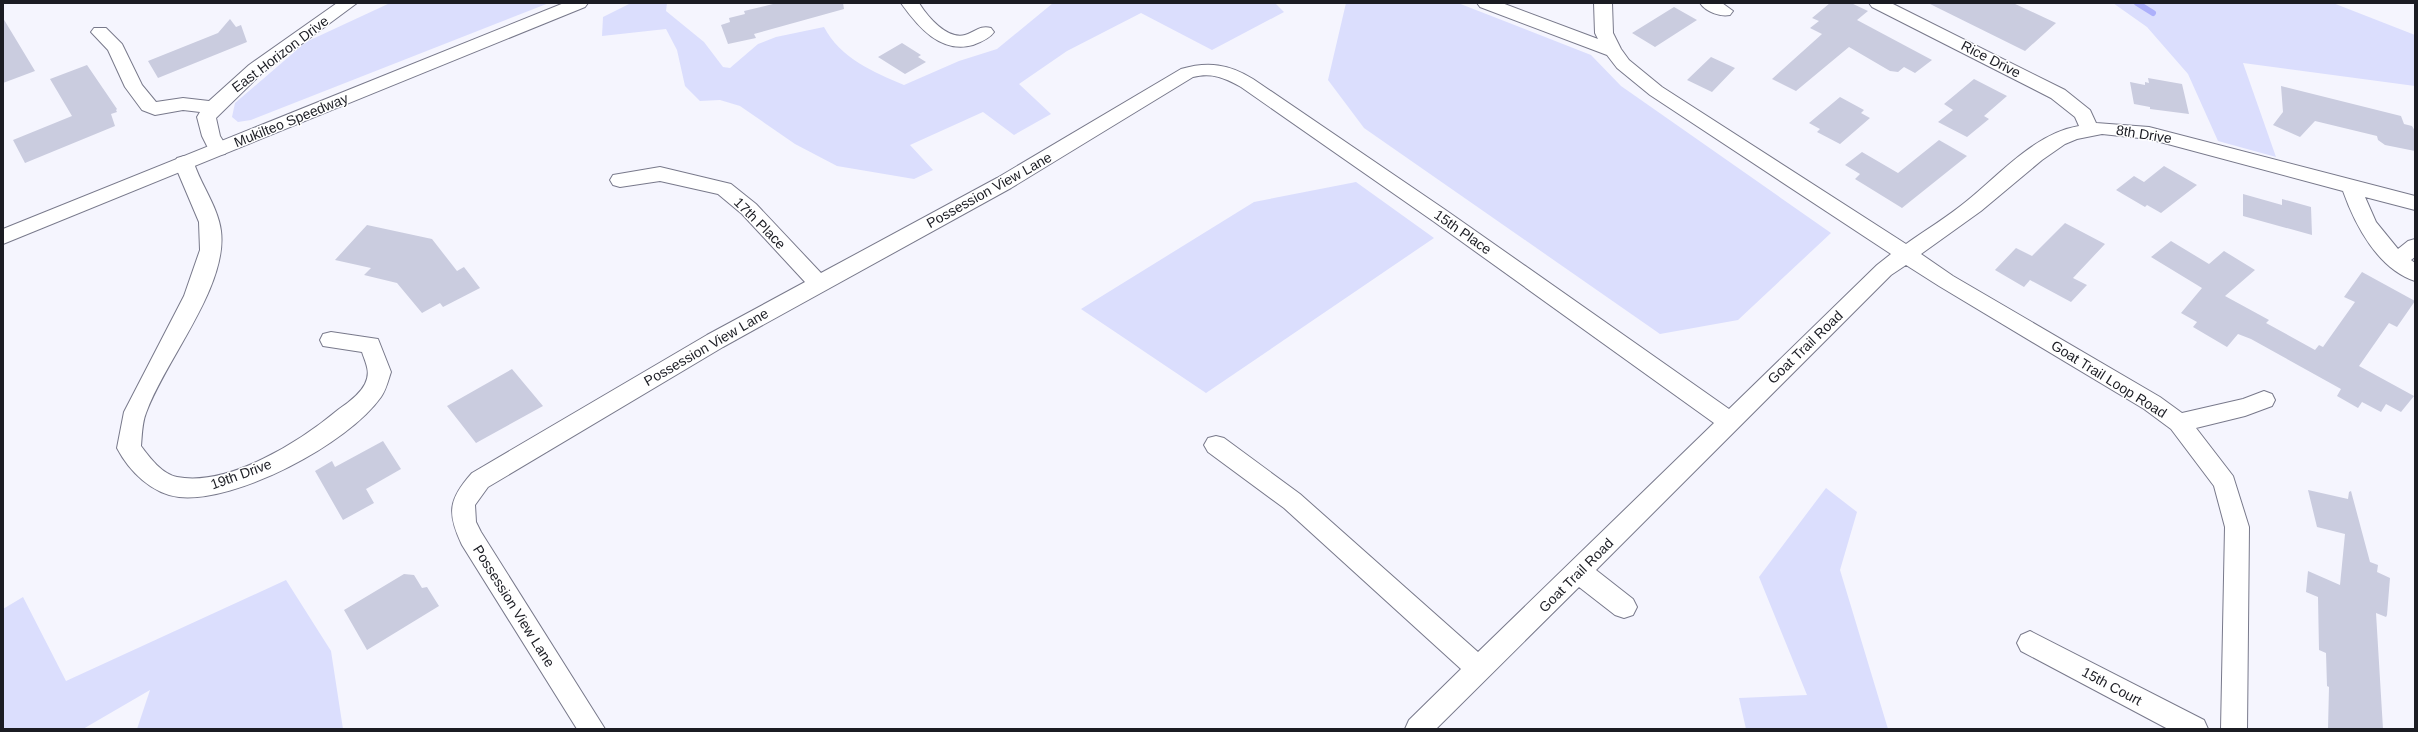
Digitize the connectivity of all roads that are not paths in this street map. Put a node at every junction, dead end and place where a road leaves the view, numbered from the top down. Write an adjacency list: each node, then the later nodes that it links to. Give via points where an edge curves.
1 (348, 3): 11 (street, East Horizon Drive, via 238,84)
2 (579, 3): 13 (street, Mukilteo Speedway)
3 (910, 3): 8 (street, via 924,23 955,41 966,41)
4 (1486, 3): 9 (street)
5 (1603, 3): 9 (street, via 1604,33)
6 (1878, 3): 12 (street, Rice Drive, via 2058,94 2083,114)
7 (100, 32): 11 (street, via 116,48 134,87 149,106 155,109 188,105)
8 (985, 32)
9 (1613, 51): 19 (street, via 1638,78 1661,95)
10 (1187, 73): 22 (street, Possession View Lane, via 1004,183); 25 (street, 15th Place, via 1198,69 1218,68 1247,83)
11 (213, 108): 13 (street, via 206,117)
12 (2090, 129): 16 (street, 8th Drive, via 2124,129 2156,134); 19 (street, 8th Drive, via 2058,138 1974,206)
13 (218, 149): 14 (street, Mukilteo Speedway)
14 (184, 163): 18 (street, Mukilteo Speedway); 23 (street, 19th Drive, via 189,182 203,204 212,231 209,263 135,413 129,448 150,474 178,487 204,487 223,483 288,457 334,427 373,391 380,372 370,345)
15 (620, 180): 22 (street, 17th Place, via 660,174 724,189 749,208)
16 (2351, 186): 17 (street, 8th Drive); 20 (street, via 2359,210 2369,228)
17 (2415, 203)
18 (3, 236)
19 (1906, 254): 25 (street, Goat Trail Road, via 1884,270); 26 (street, Goat Trail Loop Road, via 1946,281 2127,387)
20 (2409, 254): 21 (street)
21 (2415, 273)
22 (818, 283): 32 (street, Possession View Lane, via 535,446 480,480 466,496 462,514 471,538)
23 (331, 340)
24 (2264, 400): 26 (street)
25 (1729, 421): 28 (street, Goat Trail Road)
26 (2178, 423): 35 (street, Goat Trail Loop Road, via 2225,483 2237,526)
27 (1216, 446): 31 (street, via 1292,501)
28 (1579, 572): 29 (street); 31 (street, Goat Trail Road)
29 (1624, 607)
30 (2030, 643): 34 (street, 15th Court)
31 (1480, 670): 33 (street, Goat Trail Road)
32 (592, 729)
33 (1418, 729)
34 (2195, 729)
35 (2234, 729)

